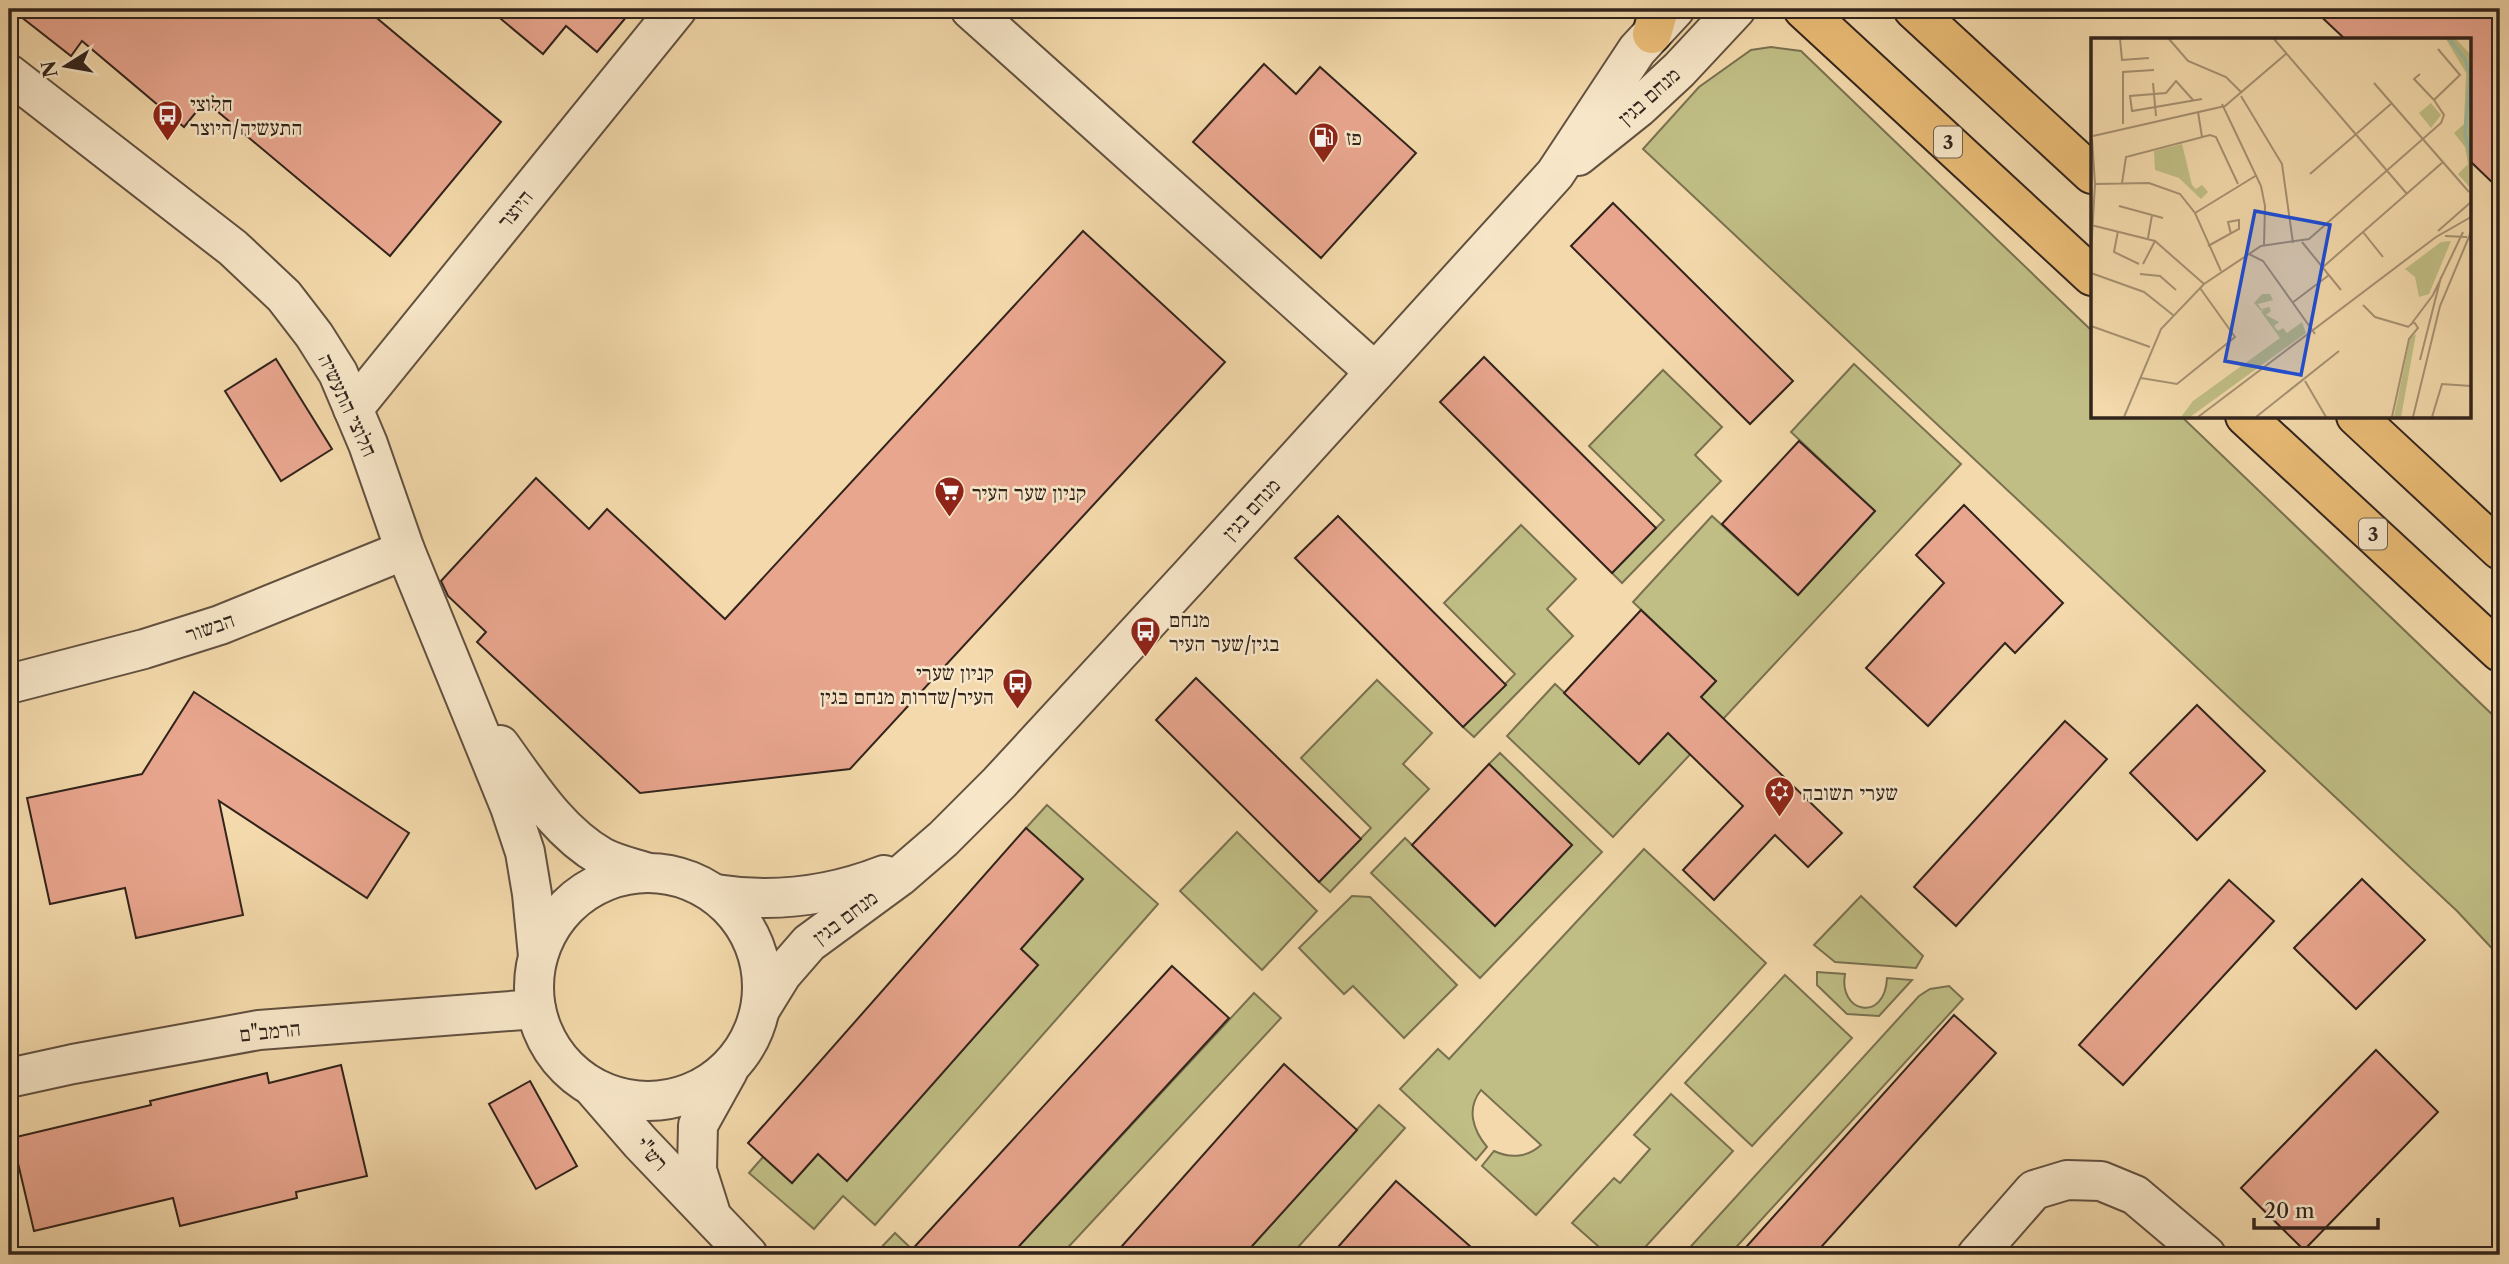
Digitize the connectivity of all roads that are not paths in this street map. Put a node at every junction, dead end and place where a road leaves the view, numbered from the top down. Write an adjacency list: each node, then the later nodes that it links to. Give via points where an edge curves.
1 (677, 9): 12 (street, היוצר)
2 (970, 9): 11 (street)
3 (1735, 9): 9 (street, מנחם בגין, via 1638,108)
4 (1803, 9): 10 (highway, 3)
5 (1913, 9): 8 (highway)
6 (1662, 17): 9 (street, מנחם בגין)
7 (9, 74): 12 (street, חלוצי התעשיה, via 233,248 284,296 338,373)
8 (2091, 173)
9 (1555, 174): 11 (street, מנחם בגין)
10 (2091, 275)
11 (1375, 372): 20 (street, מנחם בגין)
12 (353, 409): 15 (street, חלוצי התעשיה)
13 (2247, 418): 17 (highway, 3)
14 (2358, 418): 16 (highway)
15 (405, 550): 18 (street, הבשור, via 220,625); 19 (street, חלוצי התעשיה)
16 (2500, 550)
17 (2500, 652)
18 (9, 684)
19 (463, 696): 21 (street, חלוצי התעשיה, via 569,831 603,857); 23 (street, חלוצי התעשיה, via 525,852)
20 (943, 839): 22 (street, מנחם בגין, via 912,861 855,886 778,898); 24 (street, מנחם בגין, via 809,943)
21 (648, 873): 22 (street, via 683,878); 23 (street, via 619,876 592,887 568,905)
22 (715, 894): 24 (street, via 749,932 759,957)
23 (538, 956): 25 (street, via 533,983)
24 (761, 1008): 26 (street, via 750,1041)
25 (536, 1009): 27 (street, הרמב"ם, via 259,1030); 28 (street, via 547,1042 567,1068)
26 (730, 1069): 28 (street, via 700,1090 666,1102 629,1101); 29 (street, רש"י, via 698,1125 697,1170)
27 (9, 1078)
28 (594, 1089): 29 (street, רש"י)
29 (712, 1217): 30 (street, רש"י)
30 (748, 1255)
31 (1977, 1255): 32 (street, via 2034,1190 2067,1180 2101,1181 2135,1195)
32 (2206, 1255)

